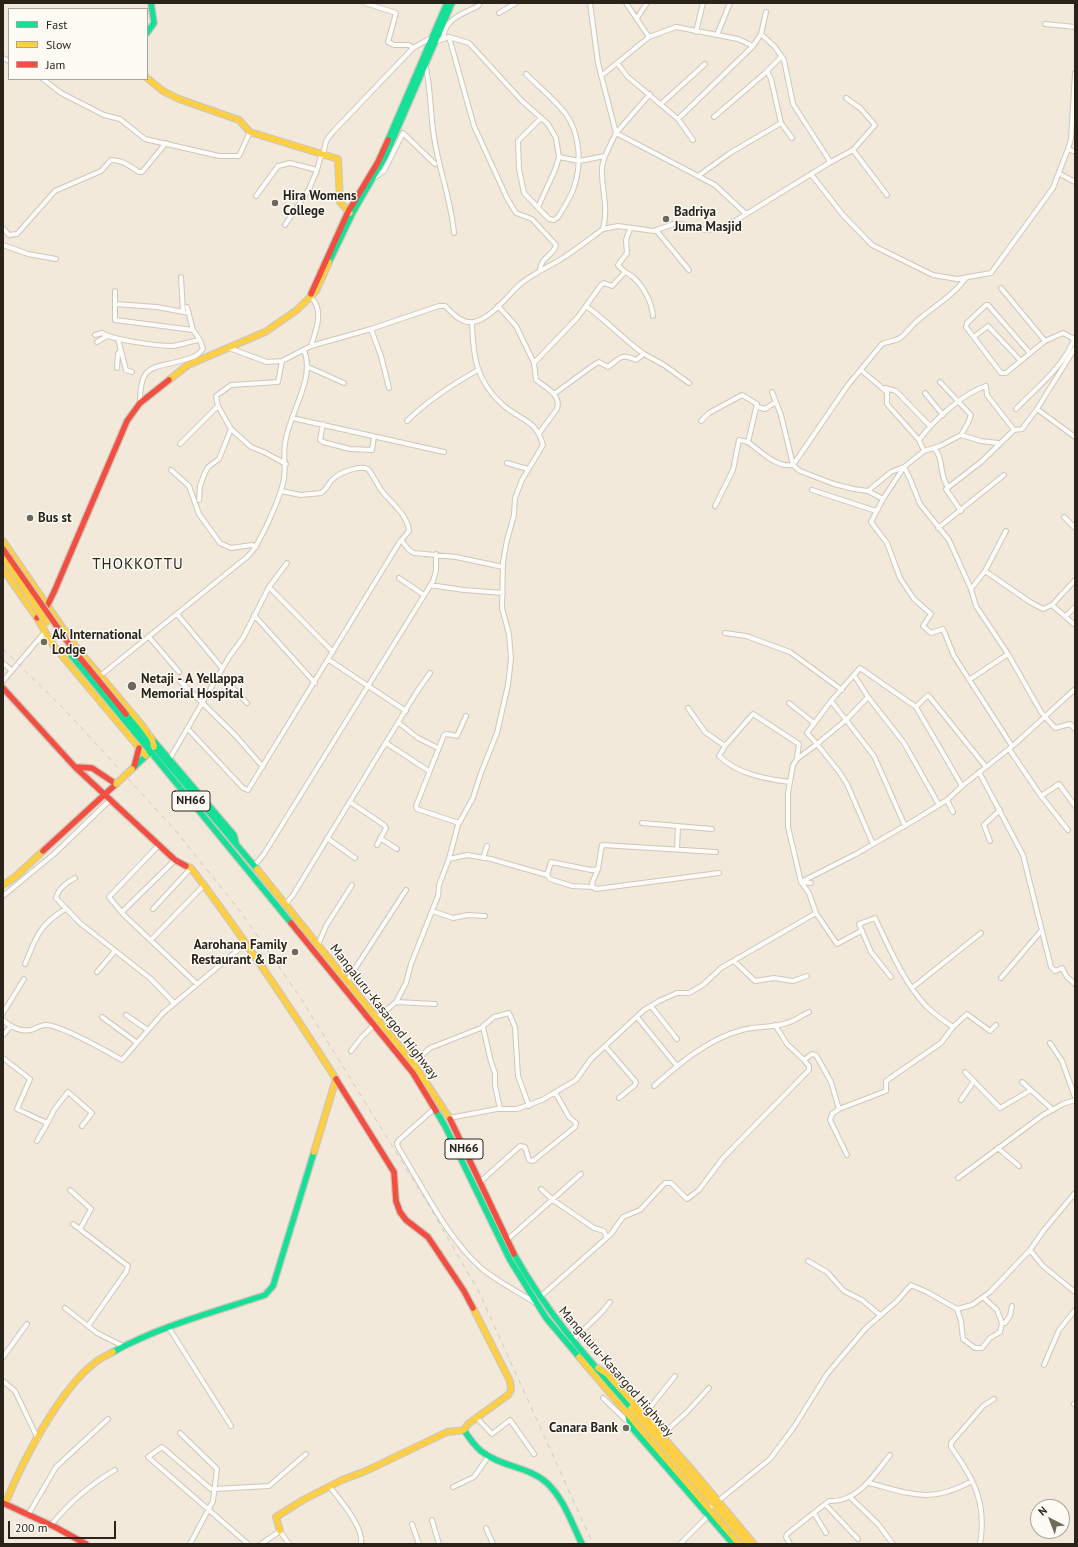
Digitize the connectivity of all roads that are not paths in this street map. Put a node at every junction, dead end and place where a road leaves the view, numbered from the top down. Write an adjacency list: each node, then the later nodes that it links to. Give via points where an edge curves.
1 (151, 3): 17 (main road, via 154,23)
2 (365, 3): 26 (street, via 396,13 388,42)
3 (447, 3): 24 (main road)
4 (452, 3): 24 (main road)
5 (480, 3): 23 (street, via 449,22 445,26)
6 (516, 3): 13 (street)
7 (590, 3): 35 (street)
8 (626, 3): 14 (street)
9 (647, 3): 14 (street)
10 (703, 3): 18 (street)
11 (730, 3): 20 (street)
12 (766, 12): 19 (street)
13 (499, 13)
14 (637, 18): 22 (street)
15 (1045, 24): 16 (street)
16 (1075, 27)
17 (148, 32)
18 (696, 32): 20 (street); 22 (street, via 676,27)
19 (761, 34): 25 (street); 28 (street, via 775,46)
20 (717, 35): 25 (street, via 738,39)
21 (449, 37): 23 (street); 43 (street, via 468,43); 80 (street, via 474,126 507,198 516,213 532,219 556,245 542,262)
22 (649, 37): 30 (street, via 634,47)
23 (443, 39): 24 (street)
24 (432, 40): 26 (street); 27 (main road)
25 (753, 46): 44 (street)
26 (413, 48): 55 (street, via 331,134)
27 (427, 52): 29 (main road); 70 (main road, via 378,162)
28 (781, 57): 32 (street); 59 (street, via 784,60 793,104 830,160)
29 (425, 62): 65 (main road, via 391,145); 77 (street, via 431,91 434,136 443,185 451,208)
30 (617, 64): 35 (street); 38 (street, via 628,77)
31 (705, 64): 41 (street)
32 (767, 71): 42 (street); 45 (street)
33 (1075, 73): 39 (street)
34 (526, 74): 58 (street, via 572,123)
35 (601, 76): 47 (street)
36 (148, 79): 46 (main road, via 174,97 239,120)
37 (44, 80): 51 (street, via 61,93 120,119 145,139)
38 (650, 94): 41 (street); 47 (street)
39 (1074, 97): 50 (street)
40 (846, 98): 53 (street, via 875,124)
41 (661, 104): 44 (street)
42 (714, 117)
43 (540, 118): 57 (street, via 548,124 556,138); 69 (street, via 518,142 521,184 524,193)
44 (678, 118): 49 (street)
45 (781, 123): 48 (street); 64 (street)
46 (250, 132): 51 (street, via 239,156 219,156); 55 (main road)
47 (616, 133): 56 (street); 64 (street)
48 (792, 138)
49 (693, 140)
50 (1073, 140): 52 (street)
51 (166, 143): 73 (street, via 142,172 130,165 111,160 101,170 55,191 17,234 9,235)
52 (1068, 149): 54 (street); 63 (street)
53 (853, 150): 59 (street); 67 (street)
54 (1075, 152)
55 (322, 155): 61 (street); 70 (main road, via 338,159 340,202)
56 (605, 156): 58 (street); 74 (street, via 602,167 606,215)
57 (559, 157): 58 (street); 69 (street, via 556,170)
58 (579, 161): 69 (street, via 573,190 558,217 554,220 549,219)
59 (829, 163): 62 (street)
60 (435, 164): 65 (street, via 403,133 384,171)
61 (317, 170): 68 (street, via 284,163 278,166); 72 (street, via 309,189)
62 (811, 174): 71 (street); 84 (street, via 843,215 872,245 933,275)
63 (1060, 174): 66 (street); 84 (street, via 1053,188 991,273)
64 (698, 176): 71 (street, via 715,185)
65 (374, 178): 70 (main road)
66 (1075, 182)
67 (887, 195)
68 (256, 196)
69 (538, 207)
70 (350, 213): 87 (main road, via 323,277)
71 (746, 214): 76 (street, via 717,229 705,230 676,223)
72 (285, 225)
73 (3, 228)
74 (603, 229): 75 (street, via 618,226); 80 (street, via 557,262)
75 (630, 229): 76 (street); 82 (street, via 626,240 627,253 618,265)
76 (656, 230): 81 (street)
77 (454, 233)
78 (3, 245): 79 (street, via 28,254)
79 (56, 259)
80 (540, 270): 89 (street, via 520,284)
81 (689, 270)
82 (625, 272): 90 (street, via 612,286 604,283 601,285); 94 (street, via 642,288)
83 (181, 277): 92 (street)
84 (966, 278): 120 (street, via 956,291 917,321 901,338 882,344)
85 (1001, 288): 104 (street)
86 (115, 291): 88 (street)
87 (311, 295): 106 (street, via 319,313); 107 (main road, via 296,310 265,332)
88 (115, 304): 92 (street); 97 (street, via 115,320)
89 (498, 306): 95 (street); 116 (street, via 516,326)
90 (586, 306): 112 (street, via 608,321 625,341); 116 (street)
91 (187, 307): 93 (street)
92 (183, 312): 93 (street)
93 (189, 313): 97 (street)
94 (653, 316)
95 (472, 322): 96 (street, via 465,322 453,315 445,306 438,306); 119 (street, via 474,358)
96 (371, 329): 106 (street); 125 (street)
97 (193, 330): 102 (street)
98 (94, 335): 99 (street, via 102,333)
99 (107, 336): 101 (street); 105 (street)
100 (974, 337): 111 (street, via 966,327 967,324 988,305); 114 (street, via 988,326); 114 (street, via 1001,373 1006,373)
101 (118, 338): 102 (street, via 172,346); 110 (street)
102 (200, 340): 113 (street, via 203,349)
103 (1074, 340): 104 (street, via 1063,333); 135 (street, via 1055,372)
104 (1045, 341): 111 (street, via 1033,352)
105 (97, 342)
106 (311, 346): 109 (street)
107 (229, 348): 113 (main road); 115 (street, via 267,362)
108 (1075, 348): 136 (street)
109 (304, 350): 115 (street); 117 (street)
110 (120, 351): 118 (street); 121 (street, via 126,370)
111 (1029, 352): 114 (street)
112 (644, 354): 124 (street); 129 (street, via 636,360 622,356 608,367 599,362)
113 (198, 358): 132 (main road); 132 (street, via 152,367 143,376)
114 (1020, 360)
115 (282, 361): 133 (street, via 278,382 228,386 216,396)
116 (534, 363): 129 (street, via 536,380)
117 (308, 367): 123 (street); 138 (street)
118 (117, 368)
119 (478, 370): 139 (street, via 453,384); 145 (street, via 483,382 504,406)
120 (861, 370): 126 (street); 158 (street)
121 (132, 372)
122 (940, 382): 131 (street)
123 (344, 383)
124 (689, 383)
125 (389, 388)
126 (884, 388): 142 (street, via 896,391); 149 (street, via 887,392 887,404)
127 (772, 392): 130 (street)
128 (925, 393): 137 (street)
129 (554, 394): 145 (street, via 557,409)
130 (776, 402): 134 (street, via 765,409); 158 (street)
131 (959, 402): 137 (street); 144 (street, via 986,386 987,395); 146 (street, via 971,415)
132 (140, 404): 193 (main road, via 127,421)
133 (218, 406): 143 (street); 152 (street)
134 (758, 407): 140 (street, via 753,401 742,396 709,413); 150 (street)
135 (1016, 409)
136 (1037, 409): 144 (street, via 1022,428); 148 (street)
137 (943, 415): 142 (street)
138 (292, 418): 141 (street); 157 (street, via 285,444)
139 (407, 421)
140 (701, 421)
141 (323, 424): 147 (street); 147 (street, via 320,440 322,442 372,450)
142 (930, 426): 149 (street)
143 (231, 429): 157 (street, via 251,447); 168 (street, via 219,459 208,467 204,475)
144 (1014, 430): 151 (street)
145 (540, 432): 160 (street, via 543,445)
146 (960, 435): 151 (street); 153 (street)
147 (374, 436): 155 (street)
148 (1075, 437)
149 (919, 440): 154 (street)
150 (748, 442): 158 (street, via 770,458 789,466); 169 (street, via 739,440 733,470)
151 (998, 443): 163 (street, via 981,462)
152 (180, 444)
153 (934, 448): 154 (street); 163 (street, via 940,455 943,480)
154 (924, 451): 159 (street)
155 (444, 452)
156 (507, 463): 160 (street)
157 (286, 464): 165 (street)
158 (794, 465): 166 (street, via 834,484)
159 (904, 467): 166 (street, via 891,472); 167 (street); 173 (street, via 920,504)
160 (528, 469): 183 (street, via 515,498)
161 (171, 470): 178 (street, via 188,486 199,514 220,543 231,548 250,545)
162 (1004, 475): 171 (street)
163 (948, 487): 171 (street, via 946,489)
164 (812, 490): 170 (street)
165 (281, 491): 176 (street, via 301,495 321,492 336,477 357,468 366,468 408,525 409,531); 178 (street)
166 (868, 491): 167 (street)
167 (883, 499): 170 (street)
168 (199, 500)
169 (715, 506)
170 (876, 511): 215 (street, via 871,522 887,542 900,578 914,599 931,614 923,626 931,633 943,629 954,656)
171 (961, 511): 173 (street)
172 (1064, 517): 174 (street)
173 (938, 528): 190 (street, via 949,540)
174 (1075, 528)
175 (1006, 531): 185 (street)
176 (401, 540): 180 (street, via 414,553); 204 (street)
177 (3, 541): 193 (main road)
178 (256, 547): 196 (street, via 251,554)
179 (3, 549): 231 (main road, Mangaluru-Kasargod Highway / NH66, bridge, via 72,648)
180 (436, 554): 183 (street); 188 (street, via 436,573)
181 (3, 557): 231 (main road, Mangaluru-Kasargod Highway / NH66, bridge, via 68,651)
182 (286, 563): 189 (street)
183 (503, 567): 191 (street)
184 (3, 569): 199 (main road)
185 (985, 571): 190 (street); 194 (street, via 1043,609)
186 (399, 578): 192 (street)
187 (1075, 580): 194 (street)
188 (430, 585): 191 (street); 192 (street)
189 (269, 588): 197 (street); 204 (street)
190 (971, 589): 205 (street, via 976,606)
191 (503, 593): 267 (street, via 502,608 511,653 508,685 498,733 480,773 473,798)
192 (424, 595): 219 (street)
193 (46, 606): 199 (main road); 214 (main road)
194 (1052, 606): 198 (street)
195 (1075, 607): 198 (street)
196 (177, 614): 203 (street); 208 (street)
197 (254, 615): 208 (street, via 243,638); 218 (street)
198 (1065, 617): 200 (street)
199 (37, 618): 201 (main road)
200 (1075, 625)
201 (45, 632): 209 (street); 244 (main road, via 65,660)
202 (725, 633): 222 (street, via 746,636 790,652)
203 (149, 637): 210 (street); 214 (street)
204 (334, 652): 206 (street)
205 (1008, 654): 215 (street); 233 (street)
206 (329, 660): 218 (street); 219 (street)
207 (3, 663): 209 (street)
208 (222, 668): 212 (street)
209 (12, 671): 216 (street)
210 (179, 672)
211 (430, 673): 230 (street)
212 (218, 675): 225 (street); 227 (street)
213 (854, 675): 222 (street); 223 (street); 228 (street, via 860,668)
214 (100, 676): 239 (main road)
215 (969, 680): 243 (street)
216 (3, 681)
217 (180, 681): 227 (street)
218 (315, 683): 250 (street)
219 (368, 684): 230 (street); 289 (street)
220 (3, 688): 249 (main road)
221 (1075, 689): 233 (street)
222 (842, 690): 224 (street)
223 (868, 697): 234 (street); 263 (street, via 904,743)
224 (831, 701): 234 (street); 236 (street)
225 (247, 703)
226 (790, 703): 236 (street)
227 (202, 704): 237 (street); 250 (street, via 235,735)
228 (916, 707): 251 (street, via 928,696); 257 (street)
229 (688, 708): 242 (street, via 705,732)
230 (406, 711): 235 (street)
231 (124, 715): 246 (main road, Mangaluru-Kasargod Highway / NH66)
232 (466, 716): 245 (street, via 457,736 445,734)
233 (1044, 716): 238 (street, via 1055,728 1070,724); 243 (street)
234 (846, 720): 241 (street); 270 (street, via 874,756)
235 (399, 723): 240 (street); 245 (street, via 418,738)
236 (814, 723): 241 (street, via 807,733)
237 (188, 729): 248 (street); 250 (street, via 247,791)
238 (1075, 729)
239 (152, 739): 246 (main road); 248 (main road)
240 (386, 743): 253 (street); 262 (street)
241 (817, 744): 247 (street); 276 (street, via 847,784)
242 (725, 746): 247 (street, via 754,714 799,744); 255 (street, via 719,756 735,767 766,779)
243 (1010, 747): 251 (street); 259 (street)
244 (139, 748): 246 (main road); 252 (main road)
245 (438, 748): 253 (street)
246 (150, 752): 248 (main road, Mangaluru-Kasargod Highway / NH66); 252 (main road); 283 (main road, Mangaluru-Kasargod Highway / NH66)
247 (797, 759): 255 (street, via 793,765)
248 (169, 761): 279 (main road, Mangaluru-Kasargod Highway / NH66)
249 (75, 767): 256 (main road, via 83,765 93,768); 258 (main road)
250 (263, 767)
251 (986, 767): 254 (street)
252 (133, 768): 256 (main road, bridge)
253 (429, 771): 267 (street, via 416,808)
254 (979, 772): 257 (street); 265 (street)
255 (790, 782): 295 (street, via 788,827)
256 (116, 784): 258 (main road)
257 (962, 786): 260 (street)
258 (104, 796): 261 (main road); 297 (main road)
259 (1041, 796): 264 (street, via 1059,784); 272 (street)
260 (947, 800): 263 (street); 266 (street)
261 (109, 801): 277 (main road); 302 (street, via 54,854)
262 (350, 802): 273 (street); 274 (street, via 384,825 386,828)
263 (939, 806): 270 (street)
264 (1075, 806)
265 (1000, 810): 275 (street, via 984,825); 311 (street, via 1023,855 1030,875)
266 (953, 812)
267 (459, 822): 287 (street)
268 (642, 823): 269 (street)
269 (678, 826): 271 (street); 282 (street)
270 (905, 826): 276 (street)
271 (712, 829)
272 (1068, 830)
273 (327, 838): 285 (street); 303 (street)
274 (380, 838): 278 (street); 281 (street)
275 (990, 840)
276 (873, 844): 295 (street)
277 (159, 845): 288 (main road); 306 (street, via 109,897)
278 (377, 845)
279 (237, 846): 283 (main road); 289 (main road, Mangaluru-Kasargod Highway / NH66)
280 (487, 846): 286 (street)
281 (397, 849)
282 (676, 850): 284 (street); 291 (street, via 602,845)
283 (232, 851): 339 (main road, Mangaluru-Kasargod Highway / NH66)
284 (716, 852)
285 (355, 858)
286 (483, 858): 287 (street, via 467,855); 293 (street)
287 (449, 859): 307 (street)
288 (175, 860): 290 (main road); 306 (street)
289 (254, 866): 303 (main road, Mangaluru-Kasargod Highway / NH66)
290 (191, 868): 298 (main road); 305 (street)
291 (598, 869): 293 (street, via 591,870 551,862); 300 (street, via 592,883)
292 (719, 873): 300 (street, via 596,889)
293 (547, 875): 300 (street, via 550,879 572,886)
294 (75, 878): 304 (street, via 65,884 56,898)
295 (801, 882): 296 (street); 308 (street, via 809,893)
296 (811, 883)
297 (3, 885)
298 (204, 885): 313 (street); 314 (main road)
299 (352, 885): 315 (street, via 326,926)
300 (593, 887)
301 (406, 890): 324 (street)
302 (3, 896)
303 (285, 905): 315 (main road, Mangaluru-Kasargod Highway / NH66)
304 (65, 909): 316 (street); 318 (street, via 48,921 38,933)
305 (152, 909)
306 (122, 912): 313 (street)
307 (432, 912): 309 (street, via 453,918); 328 (street, via 406,983)
308 (816, 913): 310 (street, via 837,944); 317 (street)
309 (485, 916)
310 (861, 931): 321 (street, via 871,952); 327 (street, via 859,924 875,918)
311 (1041, 931): 322 (street); 326 (street, via 1053,970 1062,968 1066,977)
312 (981, 933): 327 (street)
313 (151, 940): 325 (street)
314 (246, 943): 325 (street); 357 (main road)
315 (318, 945): 324 (main road, Mangaluru-Kasargod Highway / NH66)
316 (115, 951): 319 (street); 329 (street, via 151,979)
317 (734, 961): 320 (street, via 755,981 774,978 793,981); 331 (street, via 689,993 677,993)
318 (25, 964)
319 (97, 972)
320 (807, 976)
321 (891, 977)
322 (1001, 978)
323 (24, 979): 333 (street)
324 (347, 981): 337 (main road, Mangaluru-Kasargod Highway / NH66)
325 (197, 984): 329 (street)
326 (1075, 984)
327 (912, 988): 344 (street, via 927,1007)
328 (396, 1002): 330 (street); 337 (street)
329 (174, 1004): 345 (street, via 162,1013)
330 (435, 1004)
331 (651, 1006): 336 (street); 347 (street)
332 (809, 1012): 340 (street, via 788,1024)
333 (3, 1014)
334 (126, 1015): 345 (street)
335 (102, 1017): 348 (street)
336 (637, 1017): 350 (street); 355 (street)
337 (378, 1018): 354 (main road, Mangaluru-Kasargod Highway / NH66)
338 (3, 1020): 342 (street)
339 (374, 1025): 351 (street); 367 (main road, Mangaluru-Kasargod Highway / NH66, via 413,1073)
340 (775, 1025): 353 (street, via 787,1044); 355 (street, via 740,1030 716,1040)
341 (996, 1025): 344 (street, via 990,1031 967,1014)
342 (11, 1026): 346 (street); 348 (street, via 26,1030 46,1025 54,1027 122,1060)
343 (483, 1027): 354 (street, via 430,1048); 366 (street, via 494,1017 509,1013 516,1027 518,1076); 368 (street, via 496,1073 495,1085)
344 (953, 1027): 369 (street, via 941,1043 886,1081 886,1091)
345 (148, 1030): 348 (street)
346 (3, 1035)
347 (678, 1039)
348 (136, 1042)
349 (1050, 1043): 364 (street, via 1062,1061)
350 (605, 1046): 362 (street, via 591,1059 576,1080); 363 (street, via 636,1082 635,1086)
351 (351, 1051)
352 (3, 1058): 372 (street, via 30,1079 17,1109)
353 (804, 1060): 369 (street, via 812,1054 816,1055 831,1082); 387 (street, via 809,1070 723,1158 699,1190 687,1199 671,1183 666,1183 640,1210 627,1214 614,1231)
354 (413, 1063): 371 (main road, Mangaluru-Kasargod Highway / NH66)
355 (677, 1066): 360 (street)
356 (964, 1072): 358 (street)
357 (336, 1079): 404 (main road, via 274,1286 265,1295 250,1302); 416 (main road, via 394,1172 396,1202 400,1212 428,1237 462,1287 510,1381 511,1390 508,1395)
358 (974, 1081): 361 (street, via 1000,1108); 365 (street)
359 (1022, 1082): 361 (street)
360 (654, 1086)
361 (1031, 1090): 370 (street)
362 (554, 1092): 366 (street); 380 (street, via 576,1124 575,1127 533,1161 529,1160 525,1147 520,1146)
363 (619, 1098)
364 (1075, 1099): 370 (street)
365 (961, 1100)
366 (529, 1106): 368 (street)
367 (435, 1108): 394 (main road, Mangaluru-Kasargod Highway / NH66, via 510,1260); 394 (street, via 399,1140 398,1147 464,1251 482,1269)
368 (500, 1109): 371 (street)
369 (839, 1109): 376 (street, via 830,1118)
370 (1052, 1110): 375 (street)
371 (449, 1118): 380 (main road, Mangaluru-Kasargod Highway / NH66)
372 (48, 1122): 373 (street, via 68,1092 92,1113); 374 (street)
373 (82, 1126)
374 (37, 1141)
375 (998, 1148): 377 (street); 379 (street)
376 (847, 1155)
377 (1019, 1166)
378 (581, 1174): 384 (street)
379 (958, 1178)
380 (480, 1182): 388 (main road, Mangaluru-Kasargod Highway / NH66)
381 (540, 1189): 384 (street)
382 (70, 1190): 386 (street, via 91,1209)
383 (1075, 1193): 389 (street)
384 (553, 1200): 387 (street, via 594,1228 604,1231); 388 (street)
385 (73, 1224): 386 (street)
386 (80, 1229): 403 (street, via 128,1266)
387 (606, 1236): 392 (street)
388 (507, 1240): 392 (main road, Mangaluru-Kasargod Highway / NH66)
389 (1030, 1250): 391 (street, via 1043,1266); 393 (street)
390 (808, 1261): 400 (street, via 827,1272 844,1291 862,1300)
391 (1075, 1292)
392 (540, 1297): 405 (main road, Mangaluru-Kasargod Highway / NH66)
393 (983, 1297): 398 (street, via 972,1305); 401 (street, via 997,1310)
394 (535, 1302): 415 (main road, Mangaluru-Kasargod Highway / NH66, via 564,1341)
395 (610, 1302): 405 (street)
396 (1012, 1306): 401 (street, via 1010,1316)
397 (65, 1308): 403 (street)
398 (957, 1309): 400 (street, via 911,1285 897,1302); 401 (street, via 963,1339 975,1348 985,1346 990,1338 1000,1332)
399 (1075, 1310): 409 (street, via 1059,1330)
400 (880, 1314): 435 (street, via 827,1374 794,1427 770,1459)
401 (1002, 1323)
402 (27, 1324): 407 (street)
403 (88, 1326): 406 (street)
404 (169, 1328): 406 (main road); 419 (street)
405 (572, 1341): 408 (main road, Mangaluru-Kasargod Highway / NH66)
406 (123, 1346): 423 (main road, via 97,1361 78,1380 57,1406)
407 (3, 1356)
408 (590, 1362): 422 (main road, via 607,1374); 435 (main road, Mangaluru-Kasargod Highway / NH66)
409 (1044, 1365)
410 (675, 1376): 422 (street, via 648,1410)
411 (3, 1381): 423 (street, via 16,1391)
412 (709, 1388): 422 (street)
413 (604, 1398): 418 (street)
414 (994, 1399): 429 (street, via 983,1406 951,1443)
415 (628, 1415): 418 (main road); 439 (main road, Mangaluru-Kasargod Highway / NH66)
416 (476, 1417): 420 (main road); 425 (street, via 492,1434 510,1420)
417 (108, 1419): 441 (street, via 56,1467)
418 (630, 1424): 439 (main road)
419 (231, 1426)
420 (464, 1430): 427 (main road, via 470,1442); 431 (main road, via 447,1432)
421 (180, 1433): 433 (street, via 217,1469)
422 (663, 1434): 435 (main road)
423 (38, 1439): 436 (main road, via 18,1472)
424 (306, 1454): 433 (street, via 269,1486)
425 (534, 1454)
426 (890, 1455): 430 (street)
427 (488, 1457): 432 (street, via 474,1477); 458 (main road, via 530,1471 548,1484 564,1508)
428 (116, 1470): 444 (street, via 83,1491)
429 (972, 1480): 430 (street, via 956,1489 934,1495 918,1495); 466 (street, via 980,1498 983,1518)
430 (869, 1483): 434 (street)
431 (330, 1487): 446 (main road, via 276,1517); 454 (street, via 346,1507 361,1536)
432 (454, 1487)
433 (215, 1489): 438 (street, via 213,1501); 438 (street, via 211,1489 162,1447 148,1457)
434 (850, 1497): 437 (street); 465 (street, via 878,1524)
435 (716, 1502): 439 (street); 462 (main road, Mangaluru-Kasargod Highway / NH66); 463 (main road)
436 (4, 1504): 441 (main road)
437 (825, 1504): 440 (street); 448 (street)
438 (208, 1509): 450 (street); 451 (street)
439 (708, 1512): 459 (street); 460 (main road); 461 (main road, Mangaluru-Kasargod Highway / NH66)
440 (814, 1513): 447 (street); 464 (street, via 787,1534)
441 (28, 1515): 444 (main road)
442 (432, 1520): 456 (street)
443 (412, 1524): 455 (street)
444 (51, 1525): 449 (main road)
445 (486, 1528): 457 (street)
446 (280, 1531): 452 (street); 453 (street)
447 (826, 1534)
448 (858, 1539)
449 (86, 1544)
450 (190, 1544)
451 (248, 1544)
452 (261, 1544)
453 (290, 1544)
454 (361, 1544)
455 (419, 1544)
456 (440, 1544)
457 (493, 1544)
458 (582, 1544)
459 (680, 1544)
460 (733, 1544)
461 (740, 1544)
462 (748, 1544)
463 (754, 1544)
464 (790, 1544)
465 (893, 1544)
466 (980, 1544)

